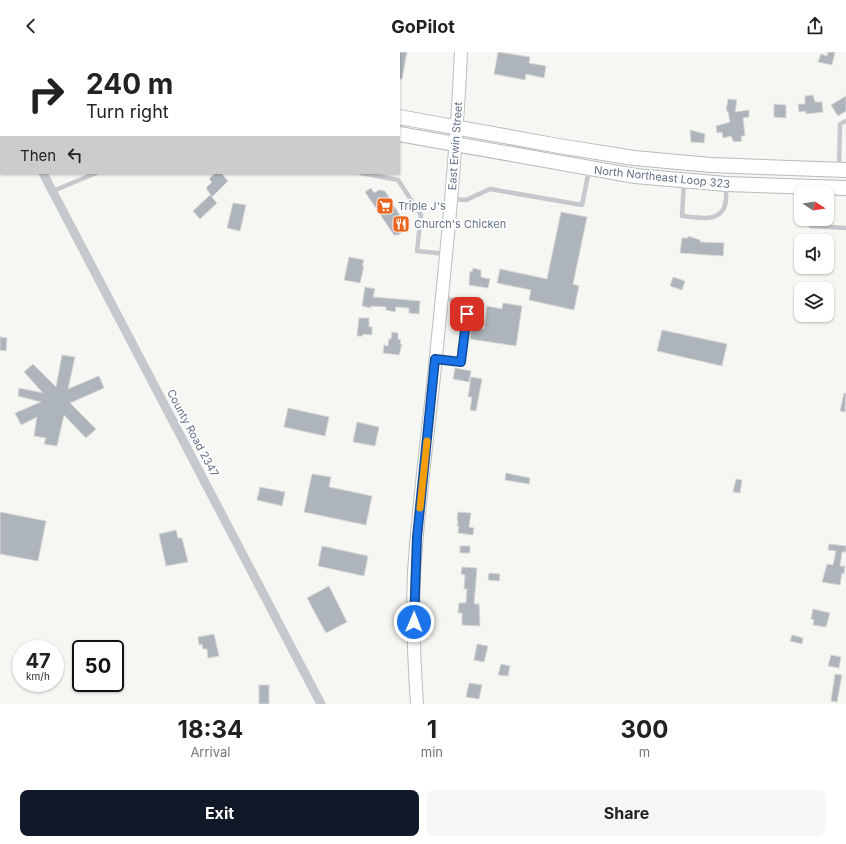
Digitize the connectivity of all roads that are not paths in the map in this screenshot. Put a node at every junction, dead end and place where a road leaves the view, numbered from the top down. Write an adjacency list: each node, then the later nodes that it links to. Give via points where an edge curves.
1 (460, 52): 4 (main road, East Erwin Street)
2 (400, 117): 4 (highway, North Northeast Loop 323)
3 (846, 121): 6 (lane, via 840,124)
4 (457, 128): 8 (main road, East Erwin Street); 10 (highway, North Northeast Loop 323, via 641,159 711,165)
5 (400, 134): 8 (highway, North Northeast Loop 323)
6 (840, 141): 7 (lane); 10 (lane)
7 (846, 141)
8 (456, 145): 9 (highway, North Northeast Loop 323); 20 (main road, East Erwin Street)
9 (589, 169): 14 (highway, North Northeast Loop 323); 20 (lane, via 582,206 490,189 466,200)
10 (842, 170)
11 (44, 174): 19 (street, County Road 2347)
12 (94, 174): 19 (lane)
13 (366, 174): 23 (lane, via 398,180 421,215 417,252)
14 (684, 180): 15 (highway, North Northeast Loop 323); 15 (lane, via 682,216 717,216 725,207)
15 (726, 184): 17 (highway, North Northeast Loop 323)
16 (846, 188): 18 (highway, North Northeast Loop 323)
17 (794, 189)
18 (834, 189)
19 (53, 191): 26 (street, County Road 2347)
20 (452, 200): 23 (main road, East Erwin Street)
21 (811, 226): 22 (lane)
22 (846, 228)
23 (447, 254): 24 (main road, East Erwin Street)
24 (442, 299): 25 (main road, East Erwin Street); 25 (lane, via 468,301 461,362)
25 (435, 359): 27 (main road, East Erwin Street, via 414,574)
26 (321, 704)
27 (417, 704)

